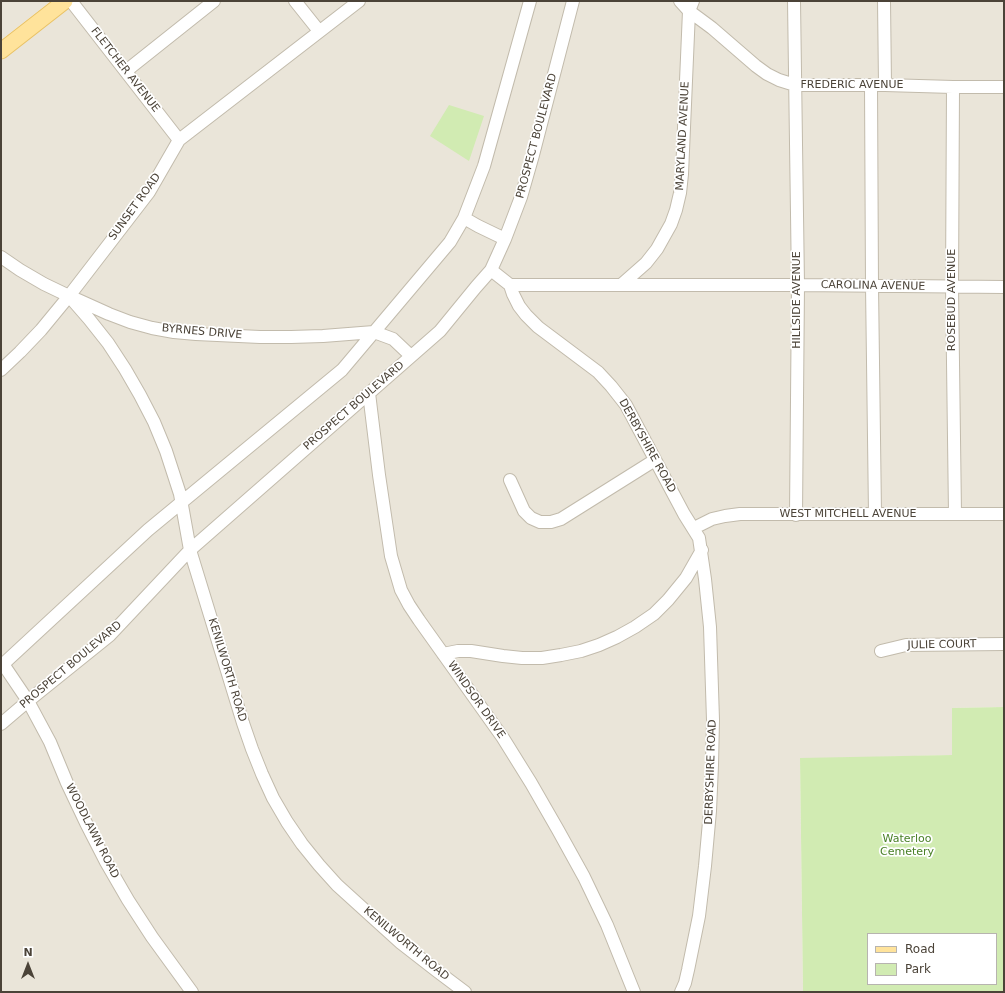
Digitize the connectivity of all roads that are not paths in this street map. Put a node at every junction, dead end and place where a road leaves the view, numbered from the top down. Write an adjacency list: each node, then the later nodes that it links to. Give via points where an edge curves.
1 (65, 1): 13 (main road)
2 (71, 1): 14 (street, FLETCHER AVENUE)
3 (214, 1): 14 (street)
4 (295, 1): 12 (street)
5 (359, 1): 12 (street, SUNSET ROAD)
6 (530, 1): 21 (street, via 484,166)
7 (573, 1): 22 (street, PROSPECT BOULEVARD, via 521,197)
8 (680, 1): 11 (street, FREDERIC AVENUE)
9 (794, 1): 15 (street, HILLSIDE AVENUE)
10 (884, 1): 17 (street)
11 (691, 6): 15 (street, FREDERIC AVENUE, via 756,66 779,80); 26 (street, MARYLAND AVENUE, via 682,174 676,210 657,249 646,263)
12 (319, 31): 20 (street, SUNSET ROAD)
13 (1, 51)
14 (126, 71): 20 (street, FLETCHER AVENUE)
15 (795, 85): 16 (street, FREDERIC AVENUE); 27 (street, HILLSIDE AVENUE)
16 (871, 85): 17 (street, FREDERIC AVENUE); 28 (street)
17 (885, 85): 18 (street, FREDERIC AVENUE)
18 (953, 87): 19 (street, FREDERIC AVENUE); 29 (street, ROSEBUD AVENUE)
19 (1004, 87)
20 (179, 140): 31 (street, SUNSET ROAD, via 149,192)
21 (464, 218): 22 (street); 32 (street, via 450,242)
22 (505, 239): 24 (street, PROSPECT BOULEVARD)
23 (1, 257): 31 (street, BYRNES DRIVE, via 44,284)
24 (491, 270): 25 (street, DERBYSHIRE ROAD); 33 (street, PROSPECT BOULEVARD, via 440,331)
25 (510, 285): 26 (street); 36 (street, DERBYSHIRE ROAD, via 526,316 598,372 611,386 626,405)
26 (621, 285): 27 (street, CAROLINA AVENUE)
27 (798, 285): 28 (street, CAROLINA AVENUE); 42 (street, HILLSIDE AVENUE)
28 (872, 286): 29 (street, CAROLINA AVENUE); 39 (street)
29 (952, 287): 30 (street, CAROLINA AVENUE); 40 (street, ROSEBUD AVENUE)
30 (1004, 287)
31 (69, 296): 32 (street, BYRNES DRIVE, via 130,322 174,332 291,338); 34 (street, SUNSET ROAD, via 41,330); 38 (street, KENILWORTH ROAD, via 108,343 140,395 166,451)
32 (374, 332): 33 (street, BYRNES DRIVE, via 394,339); 38 (street, via 342,370)
33 (412, 356): 35 (street, PROSPECT BOULEVARD)
34 (1, 370)
35 (369, 393): 44 (street, PROSPECT BOULEVARD); 48 (street, WINDSOR DRIVE, via 379,475 396,573 409,605)
36 (655, 460): 37 (street, via 561,519 551,522 540,522 530,518 524,511); 43 (street, DERBYSHIRE ROAD)
37 (510, 480)
38 (182, 502): 44 (street, KENILWORTH ROAD); 49 (street, via 148,530)
39 (875, 514): 40 (street, WEST MITCHELL AVENUE); 42 (street, WEST MITCHELL AVENUE)
40 (955, 514): 41 (street, WEST MITCHELL AVENUE)
41 (1004, 514)
42 (796, 515): 43 (street, WEST MITCHELL AVENUE, via 740,514 712,519)
43 (694, 528): 45 (street, DERBYSHIRE ROAD)
44 (190, 550): 50 (street, PROSPECT BOULEVARD, via 110,634); 53 (street, KENILWORTH ROAD, via 252,749 273,798 287,822 337,885 401,943)
45 (702, 550): 48 (street, via 686,578 654,614 599,645 542,658 471,651); 55 (street, DERBYSHIRE ROAD, via 710,627 713,720 710,811 699,916)
46 (1004, 644): 47 (street, JULIE COURT, via 906,645)
47 (881, 651)
48 (443, 654): 54 (street, WINDSOR DRIVE, via 503,738 558,830 607,925)
49 (2, 665): 50 (street, WOODLAWN ROAD)
50 (28, 701): 51 (street, PROSPECT BOULEVARD); 52 (street, WOODLAWN ROAD, via 106,862 152,937)
51 (1, 724)
52 (192, 992)
53 (464, 992)
54 (634, 992)
55 (681, 992)

